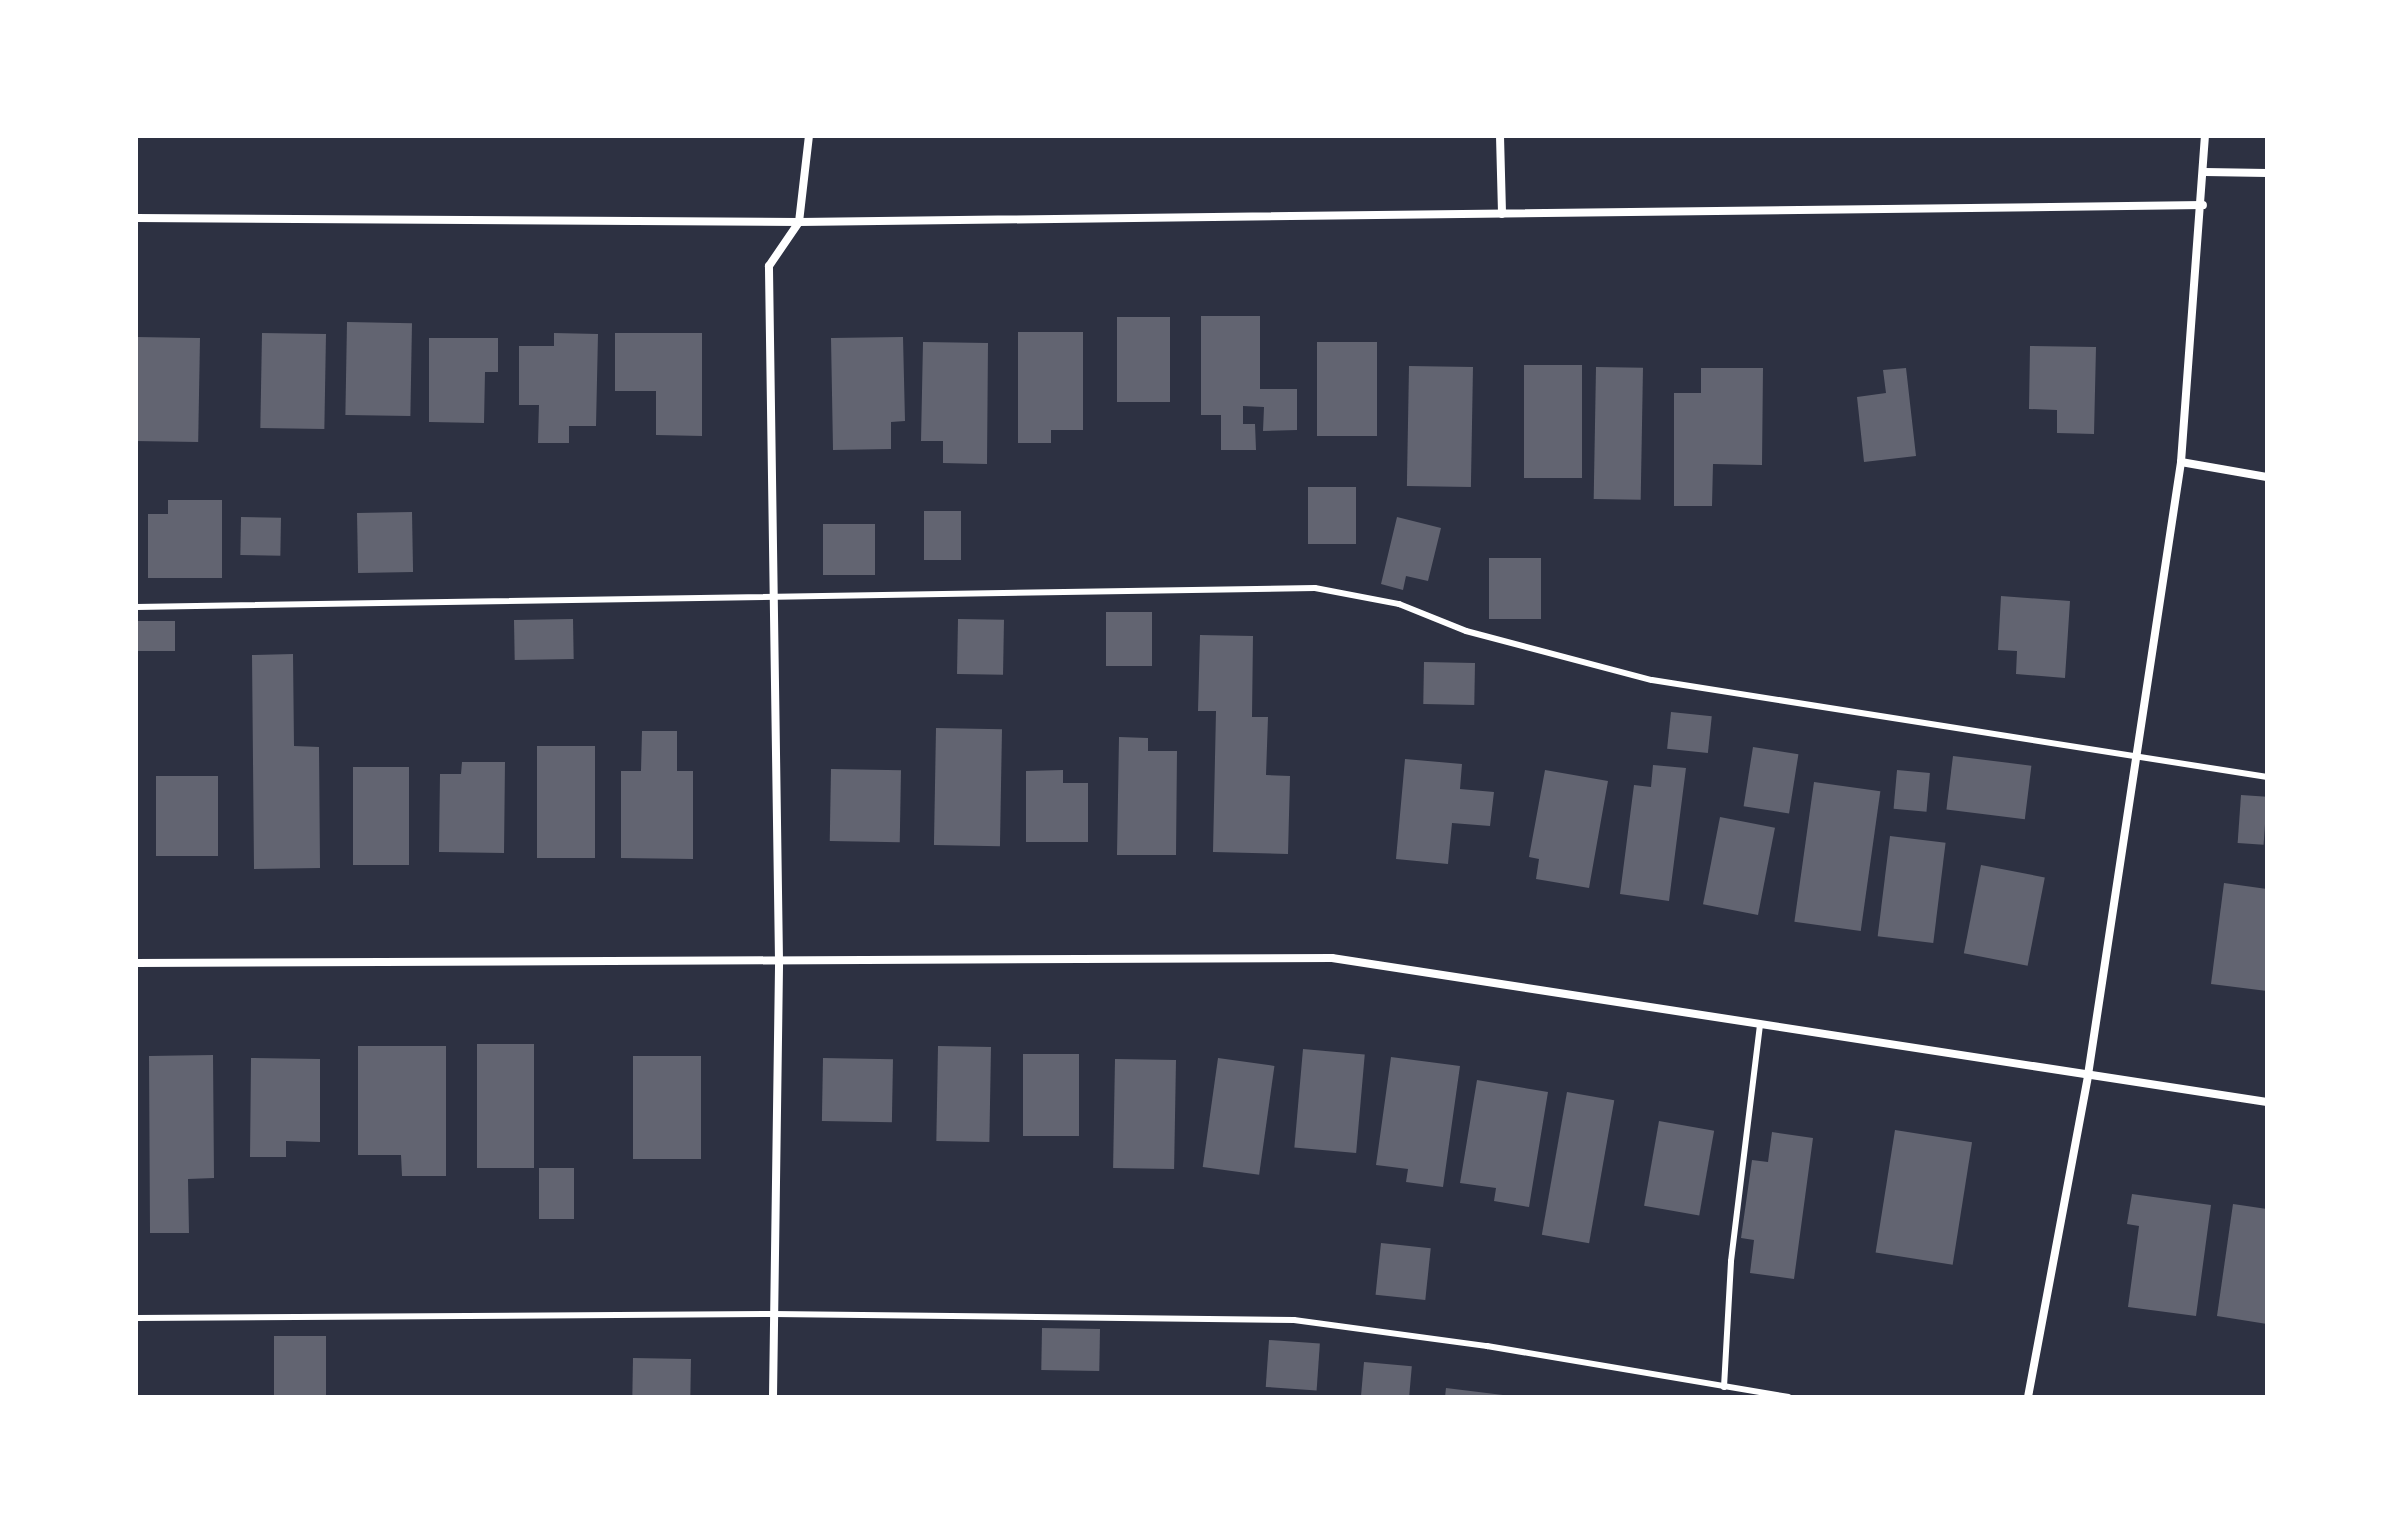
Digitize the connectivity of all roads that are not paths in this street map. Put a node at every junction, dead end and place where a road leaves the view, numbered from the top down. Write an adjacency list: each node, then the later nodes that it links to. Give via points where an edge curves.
1 (809, 136): 9 (street)
2 (1500, 136): 7 (street)
3 (2205, 136): 4 (street)
4 (2205, 172): 5 (street); 6 (street)
5 (2267, 173)
6 (2203, 205): 7 (street); 10 (street)
7 (1502, 214): 9 (street)
8 (136, 218): 9 (street)
9 (799, 222): 12 (street, via 769,266)
10 (2181, 462): 11 (street); 14 (street)
11 (2267, 477)
12 (773, 596): 13 (lane); 14 (lane, via 1315,588 1399,604 1466,631 1652,680); 16 (street)
13 (136, 607)
14 (2138, 755): 15 (lane); 19 (street)
15 (2267, 777)
16 (779, 960): 17 (street); 18 (street, via 1332,958); 21 (street)
17 (136, 963)
18 (1760, 1024): 19 (street); 23 (lane, via 1731,1261)
19 (2088, 1075): 20 (street); 26 (street)
20 (2267, 1102)
21 (773, 1314): 22 (lane); 23 (lane, via 1294,1320 1487,1346); 24 (street)
22 (136, 1318)
23 (1724, 1387): 25 (lane)
24 (773, 1397)
25 (1789, 1397)
26 (2028, 1397)

